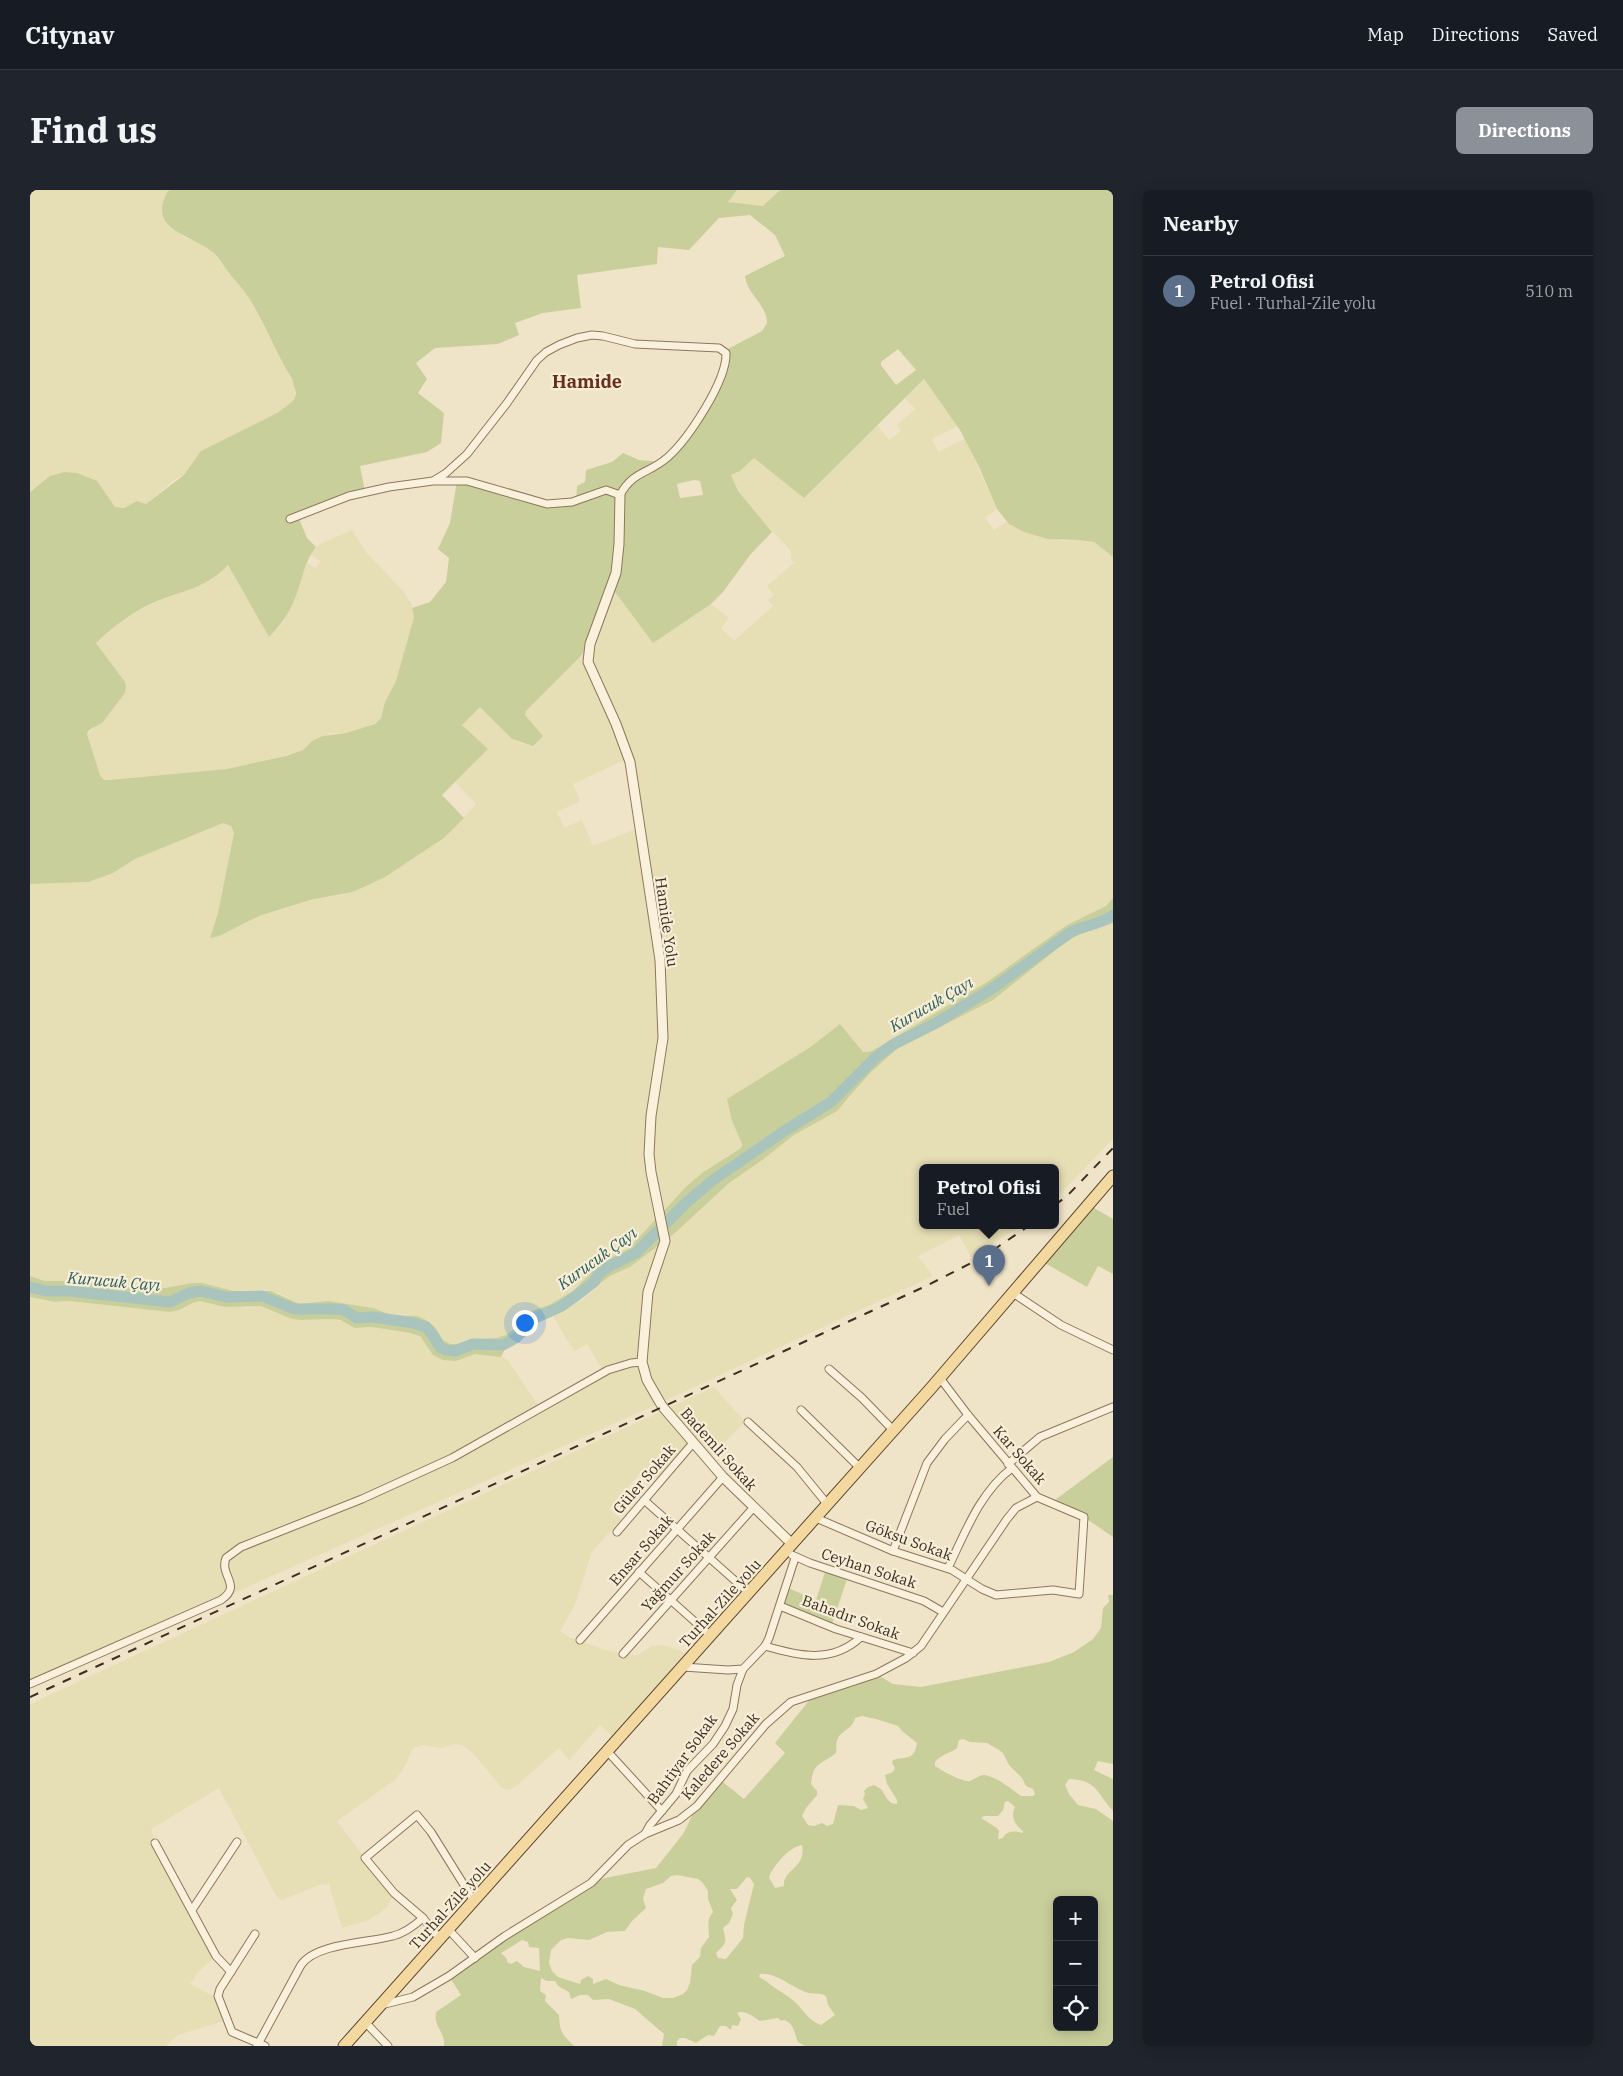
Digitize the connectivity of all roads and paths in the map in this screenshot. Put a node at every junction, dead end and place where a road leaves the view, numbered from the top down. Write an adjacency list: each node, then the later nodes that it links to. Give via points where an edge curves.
1 (433, 481): 2 (street, via 467,481 547,504 572,502 606,490); 2 (street, via 467,454 507,404 529,369 546,352 559,345 592,335 635,344 724,350 724,365 706,408 668,456 633,477); 3 (street, via 365,492)
2 (620, 495): 7 (street, Hamide Yolu, via 616,573 590,644 588,662 630,762 660,960 664,1038 651,1116 649,1154 664,1246 648,1292)
3 (290, 519)
4 (1113, 1176): 5 (main road, Turhal-Zile yolu)
5 (1013, 1293): 6 (street, via 1061,1325); 9 (main road, Turhal-Zile yolu)
6 (1113, 1350)
7 (642, 1362): 15 (street, Bademli Sokak, via 647,1380 660,1403); 45 (street, via 608,1370 452,1458 362,1499 241,1547 226,1558 224,1568 231,1590 221,1600)
8 (829, 1369): 14 (street)
9 (940, 1378): 12 (street, Kar Sokak); 14 (main road, Turhal-Zile yolu)
10 (1113, 1407): 16 (street, via 1040,1437)
11 (801, 1410): 17 (street)
12 (968, 1416): 16 (street, Kar Sokak); 27 (street, via 927,1463)
13 (748, 1422): 21 (street, via 796,1467)
14 (894, 1431): 17 (main road, Turhal-Zile yolu)
15 (693, 1443): 18 (street, Bademli Sokak); 20 (street, Güler Sokak)
16 (1010, 1466): 19 (street, Kar Sokak); 29 (street, via 978,1508)
17 (860, 1468): 21 (main road, Turhal-Zile yolu)
18 (723, 1477): 22 (street, Bademli Sokak); 24 (street, Ensar Sokak)
19 (1037, 1496): 31 (street, Kaledere Sokak, via 1016,1508); 33 (street, Kar Sokak, via 1084,1517)
20 (644, 1500): 24 (street); 25 (street, Güler Sokak)
21 (828, 1505): 23 (main road, Turhal-Zile yolu)
22 (754, 1507): 26 (street, Bademli Sokak); 28 (street, Yağmur Sokak)
23 (816, 1518): 26 (main road, Turhal-Zile yolu); 27 (street, Göksu Sokak)
24 (677, 1529): 28 (street); 30 (street, Ensar Sokak)
25 (617, 1532)
26 (791, 1551): 32 (main road, Turhal-Zile yolu); 35 (street); 36 (street, Ceyhan Sokak, via 924,1601)
27 (893, 1551): 29 (street, Göksu Sokak)
28 (710, 1558): 32 (street); 34 (street, Yağmur Sokak)
29 (948, 1568): 31 (street, Göksu Sokak)
30 (639, 1572): 34 (street); 39 (street, Ensar Sokak)
31 (966, 1578): 33 (street, Göksu Sokak, via 996,1595 1053,1590); 36 (street, Kaledere Sokak)
32 (749, 1593): 37 (main road, Turhal-Zile yolu)
33 (1080, 1594)
34 (671, 1601): 37 (street); 42 (street, Yağmur Sokak)
35 (780, 1606): 38 (street, Bahadır Sokak); 40 (street)
36 (942, 1612): 41 (street, Kaledere Sokak)
37 (711, 1636): 43 (main road, Turhal-Zile yolu)
38 (861, 1637): 40 (street, via 843,1650 822,1656 794,1654); 41 (street, Bahadır Sokak)
39 (580, 1640)
40 (765, 1646): 44 (street)
41 (913, 1653): 48 (street, Kaledere Sokak, via 876,1674 791,1702 766,1724 697,1806 679,1820)
42 (623, 1654)
43 (683, 1667): 44 (street); 46 (main road, Turhal-Zile yolu)
44 (743, 1669): 47 (street, Bahtiyar Sokak, via 725,1726 687,1771 679,1789)
45 (30, 1684)
46 (608, 1752): 47 (street); 51 (main road, Turhal-Zile yolu)
47 (662, 1810): 48 (street, Bahtiyar Sokak)
48 (645, 1834): 57 (street, Kaledere Sokak, via 620,1852 591,1882)
49 (237, 1842): 52 (street)
50 (155, 1843): 52 (street)
51 (474, 1901): 53 (street, via 417,1815 364,1858 394,1893); 54 (main road, Turhal-Zile yolu)
52 (192, 1910): 58 (street, via 216,1956)
53 (423, 1918): 56 (street); 61 (street, via 399,1934 307,1957)
54 (448, 1929): 56 (main road, Turhal-Zile yolu); 57 (street)
55 (255, 1934): 58 (street)
56 (440, 1938): 59 (main road, Turhal-Zile yolu)
57 (476, 1958): 59 (street, Kaledere Sokak, via 413,1997)
58 (230, 1972): 61 (street, via 218,1996 230,2028 234,2034)
59 (379, 2005): 60 (main road, Turhal-Zile yolu)
60 (365, 2022): 62 (main road, Turhal-Zile yolu); 63 (street)
61 (260, 2045)
62 (344, 2046)
63 (388, 2046)

